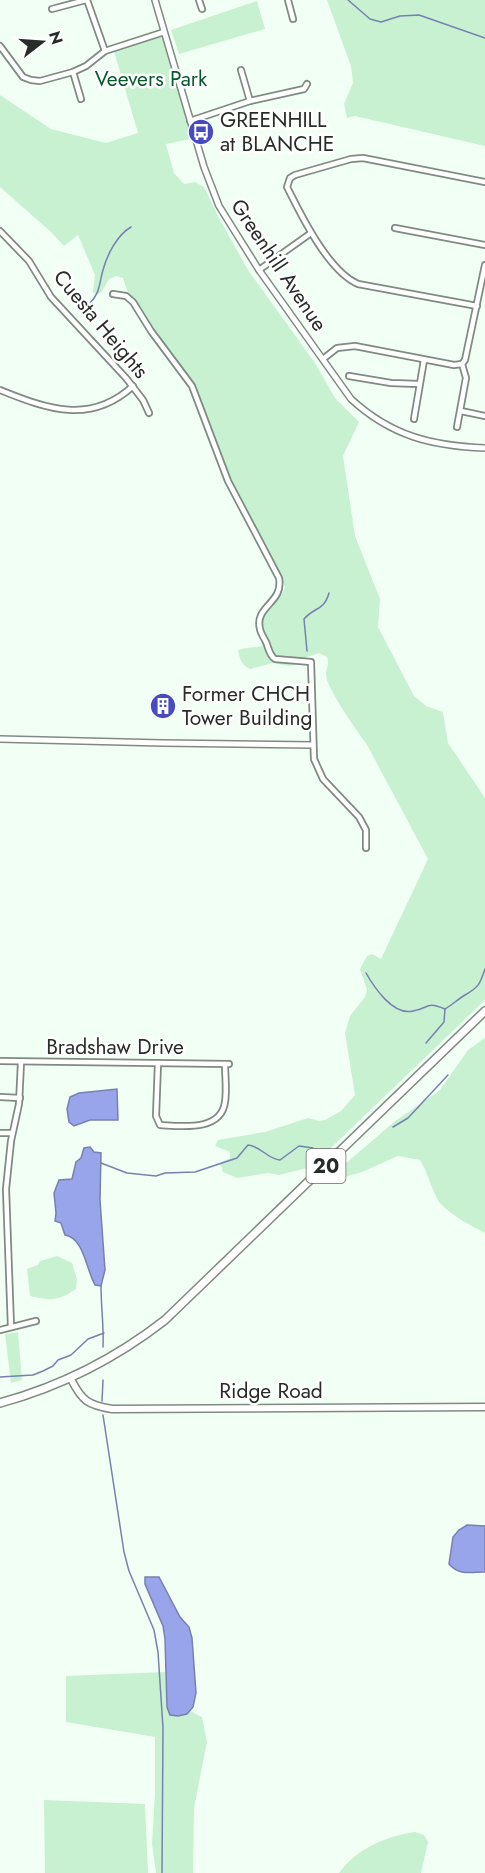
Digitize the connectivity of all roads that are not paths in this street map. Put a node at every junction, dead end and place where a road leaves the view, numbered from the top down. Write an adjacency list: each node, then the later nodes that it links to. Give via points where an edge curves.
1 (86, 0): 5 (street); 10 (street)
2 (155, 0): 8 (street, Greenhill Avenue)
3 (199, 0): 6 (street)
4 (288, 0): 7 (street)
5 (52, 9)
6 (202, 9)
7 (293, 19)
8 (164, 32): 10 (street); 16 (street, Greenhill Avenue)
9 (0, 46): 12 (street, via 23,77 30,80)
10 (105, 51): 12 (street)
11 (241, 70): 15 (street)
12 (72, 72): 14 (street)
13 (308, 84): 15 (street)
14 (81, 99)
15 (250, 101): 16 (street)
16 (190, 121): 23 (street, Greenhill Avenue, via 219,206)
17 (485, 182): 20 (street, via 363,158 295,175 287,187)
18 (395, 228): 21 (street)
19 (0, 231): 31 (street, Cuesta Heights, via 29,261 51,297)
20 (311, 233): 23 (street); 25 (street, via 342,274 353,282)
21 (485, 245)
22 (485, 265): 25 (street)
23 (259, 270): 26 (street, Greenhill Avenue)
24 (113, 294): 40 (street, via 133,302 190,382 228,481 279,576 280,591 261,614 260,630 273,659 311,662)
25 (477, 306): 28 (street)
26 (322, 359): 27 (street, via 337,348 355,346); 38 (street, Greenhill Avenue, via 351,399 390,428 454,447)
27 (424, 360): 28 (street); 30 (street)
28 (462, 364): 33 (street, via 466,378)
29 (349, 376): 30 (street)
30 (419, 384): 36 (street)
31 (133, 386): 32 (street, via 104,406 82,410 47,408); 34 (street, Cuesta Heights)
32 (0, 390)
33 (461, 411): 35 (street); 37 (street)
34 (149, 413)
35 (485, 416)
36 (414, 420)
37 (457, 427)
38 (485, 448)
39 (0, 739): 40 (street)
40 (313, 744): 41 (street, via 314,759 323,779 359,817 366,830)
41 (366, 848)
42 (485, 1011): 55 (main road, 20, via 172,1314 118,1354)
43 (0, 1061): 44 (street, Bradshaw Drive)
44 (21, 1062): 45 (street, Bradshaw Drive); 47 (street)
45 (158, 1063): 45 (street, Bradshaw Drive, via 156,1116 160,1125 206,1124 218,1117 225,1102 227,1064)
46 (0, 1098): 47 (street)
47 (20, 1098): 49 (street)
48 (0, 1133): 49 (street)
49 (12, 1133): 51 (street, via 7,1171)
50 (0, 1239): 51 (street)
51 (7, 1239): 53 (street)
52 (36, 1321): 53 (street)
53 (11, 1327): 54 (street)
54 (0, 1330)
55 (71, 1379): 56 (main road, 20); 57 (main road, Ridge Road, via 83,1400 112,1409)
56 (0, 1403)
57 (485, 1407)

